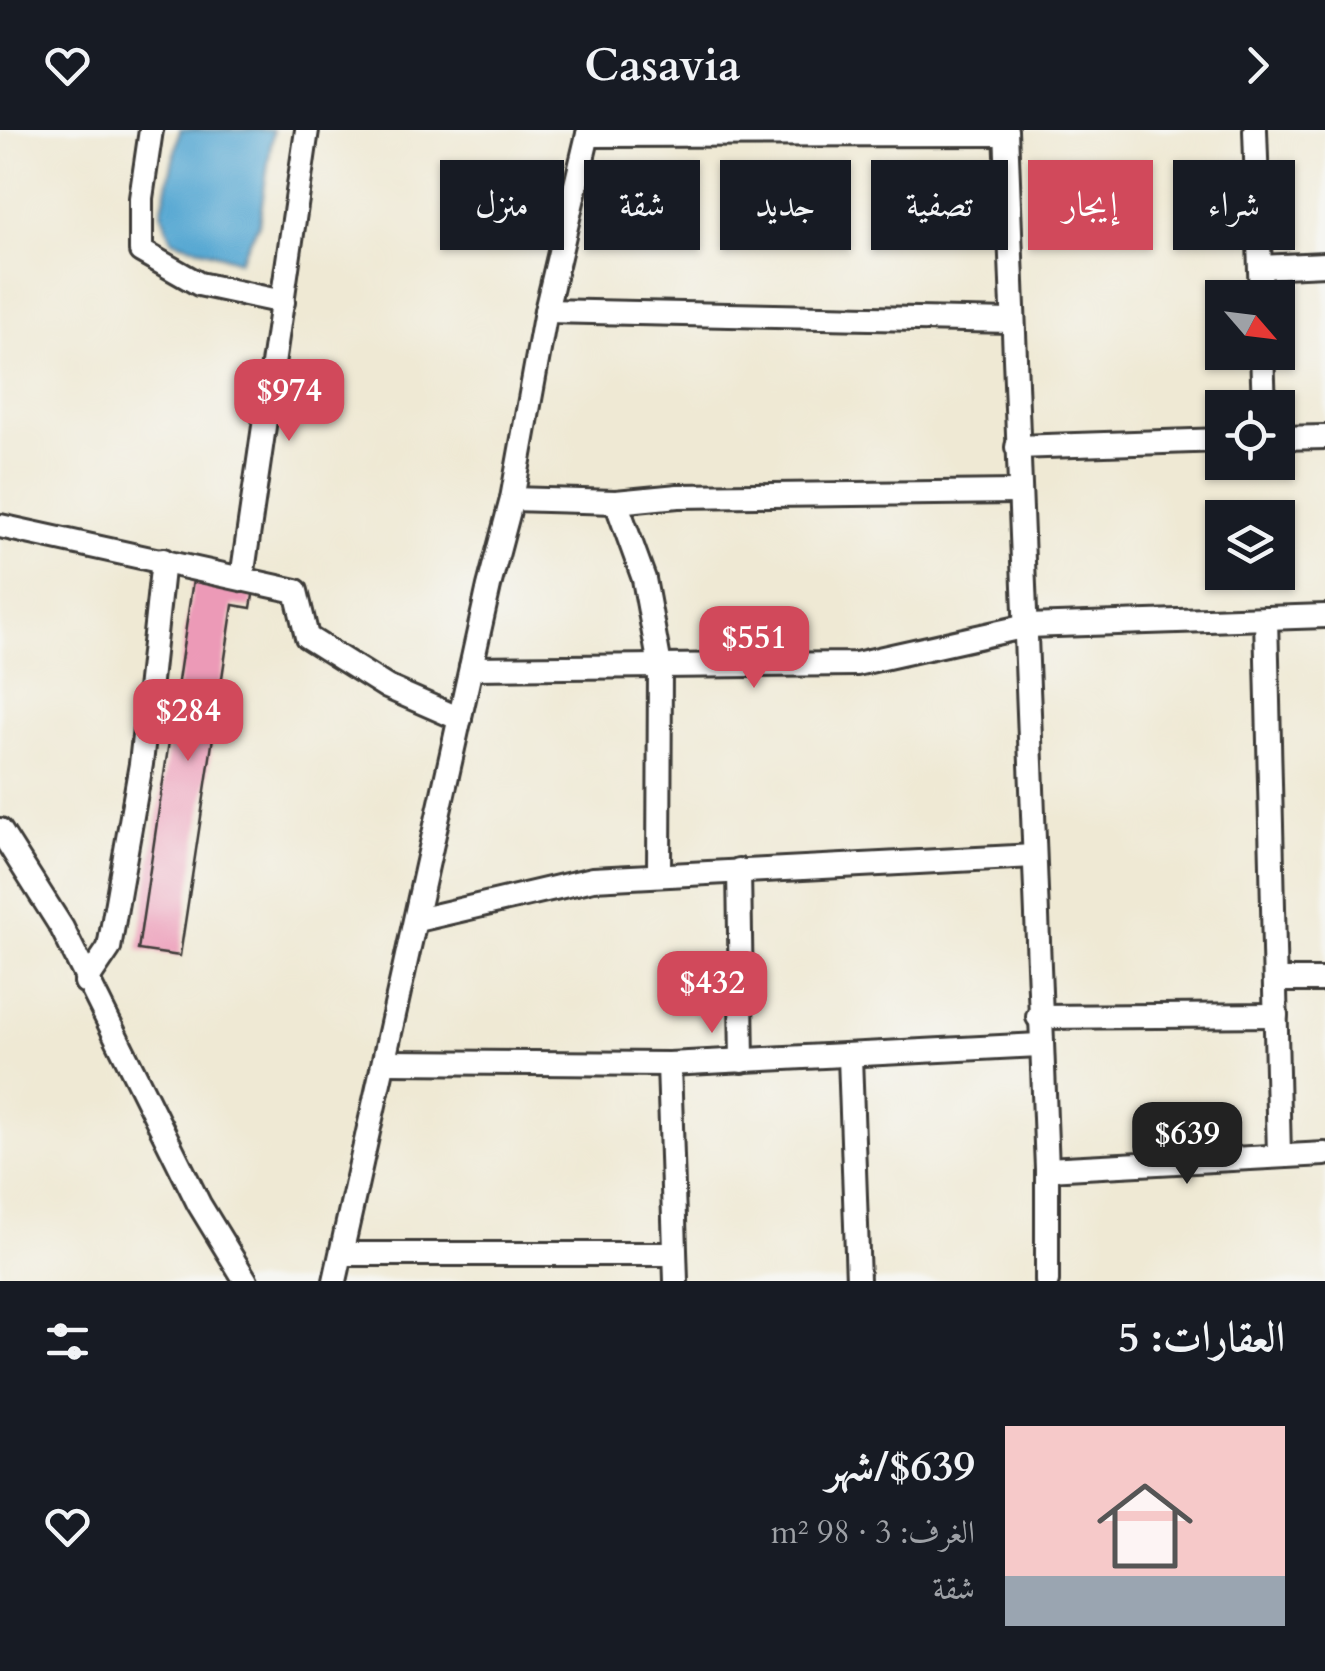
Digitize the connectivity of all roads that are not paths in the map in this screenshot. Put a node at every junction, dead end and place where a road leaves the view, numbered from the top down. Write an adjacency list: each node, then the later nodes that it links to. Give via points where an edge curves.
1 (151, 130): 9 (street, via 141,251 199,284)
2 (307, 130): 9 (street)
3 (1255, 130): 7 (street)
4 (588, 132): 5 (street); 10 (street)
5 (1006, 132): 11 (street)
6 (1325, 264): 7 (street)
7 (1260, 267): 8 (street)
8 (1260, 280)
9 (283, 302): 21 (street)
10 (546, 311): 11 (street); 17 (street)
11 (1012, 321): 15 (street)
12 (1325, 437): 13 (street)
13 (1295, 438)
14 (1205, 440): 15 (street)
15 (1016, 446): 16 (street)
16 (1018, 492): 18 (street); 24 (street)
17 (512, 499): 18 (street); 26 (street)
18 (616, 502): 25 (street, via 644,579)
19 (0, 526): 20 (street)
20 (163, 560): 21 (street); 35 (street, via 141,764 108,948)
21 (242, 578): 27 (street, via 296,591 307,637 387,687)
22 (1325, 616): 23 (street)
23 (1266, 618): 24 (street); 33 (street)
24 (1027, 626): 25 (street, via 873,663); 29 (street)
25 (660, 666): 26 (street); 31 (street)
26 (470, 668): 27 (street)
27 (460, 719): 32 (street)
28 (0, 830): 35 (street, via 62,928)
29 (1034, 856): 30 (street); 37 (street)
30 (739, 870): 31 (street); 40 (street)
31 (659, 873): 32 (street, via 593,879)
32 (417, 920): 41 (street)
33 (1275, 980): 34 (street); 36 (street)
34 (1325, 980)
35 (86, 982): 48 (street)
36 (1276, 1015): 37 (street); 44 (street)
37 (1038, 1018): 38 (street)
38 (1038, 1045): 39 (street); 45 (street)
39 (850, 1057): 40 (street); 51 (street)
40 (742, 1061): 42 (street)
41 (386, 1062): 42 (street); 46 (street)
42 (669, 1064): 47 (street)
43 (1325, 1154): 44 (street)
44 (1279, 1155): 45 (street)
45 (1047, 1169): 52 (street)
46 (342, 1254): 47 (street); 49 (street)
47 (675, 1254): 50 (street)
48 (246, 1281)
49 (336, 1281)
50 (676, 1281)
51 (858, 1281)
52 (1047, 1281)

